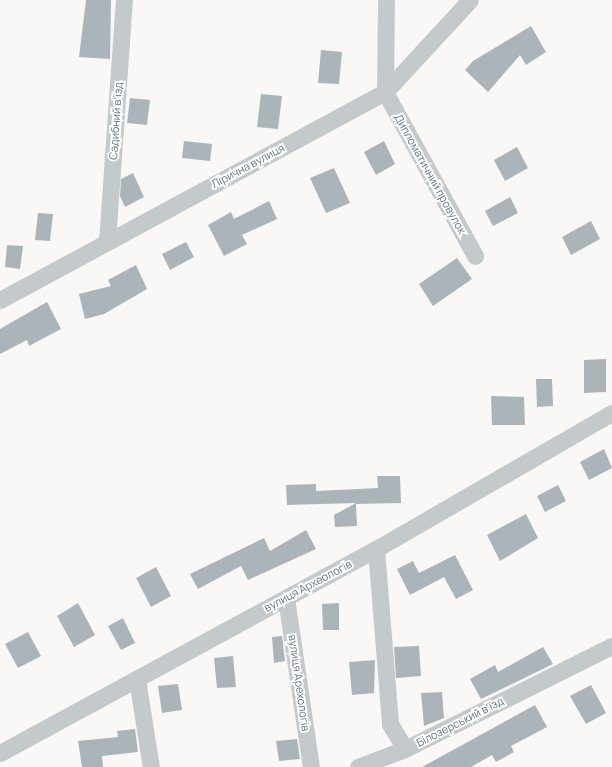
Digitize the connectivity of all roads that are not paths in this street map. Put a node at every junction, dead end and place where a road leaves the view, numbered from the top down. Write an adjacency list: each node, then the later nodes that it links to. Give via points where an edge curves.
1 (124, 0): 5 (street, Садибний в’їзд)
2 (386, 0): 4 (street)
3 (470, 0): 4 (street, Лірична вулиця)
4 (385, 92): 5 (street, Лірична вулиця); 6 (street, Дипломатичний провулок)
5 (107, 242): 7 (street, Лірична вулиця)
6 (475, 256)
7 (0, 300)
8 (612, 413): 9 (street, вулиця Археологів)
9 (376, 549): 10 (street, вулиця Археологів); 13 (street, Білозерський в'їзд, via 390,724)
10 (286, 598): 12 (street, вулиця Археологів); 16 (street, вулиця Арехологів)
11 (612, 646): 13 (street, Білозерський в'їзд)
12 (137, 679): 14 (street, вулиця Археологів); 15 (street)
13 (406, 749): 17 (street)
14 (3, 757)
15 (151, 767)
16 (311, 767)
17 (358, 767)

